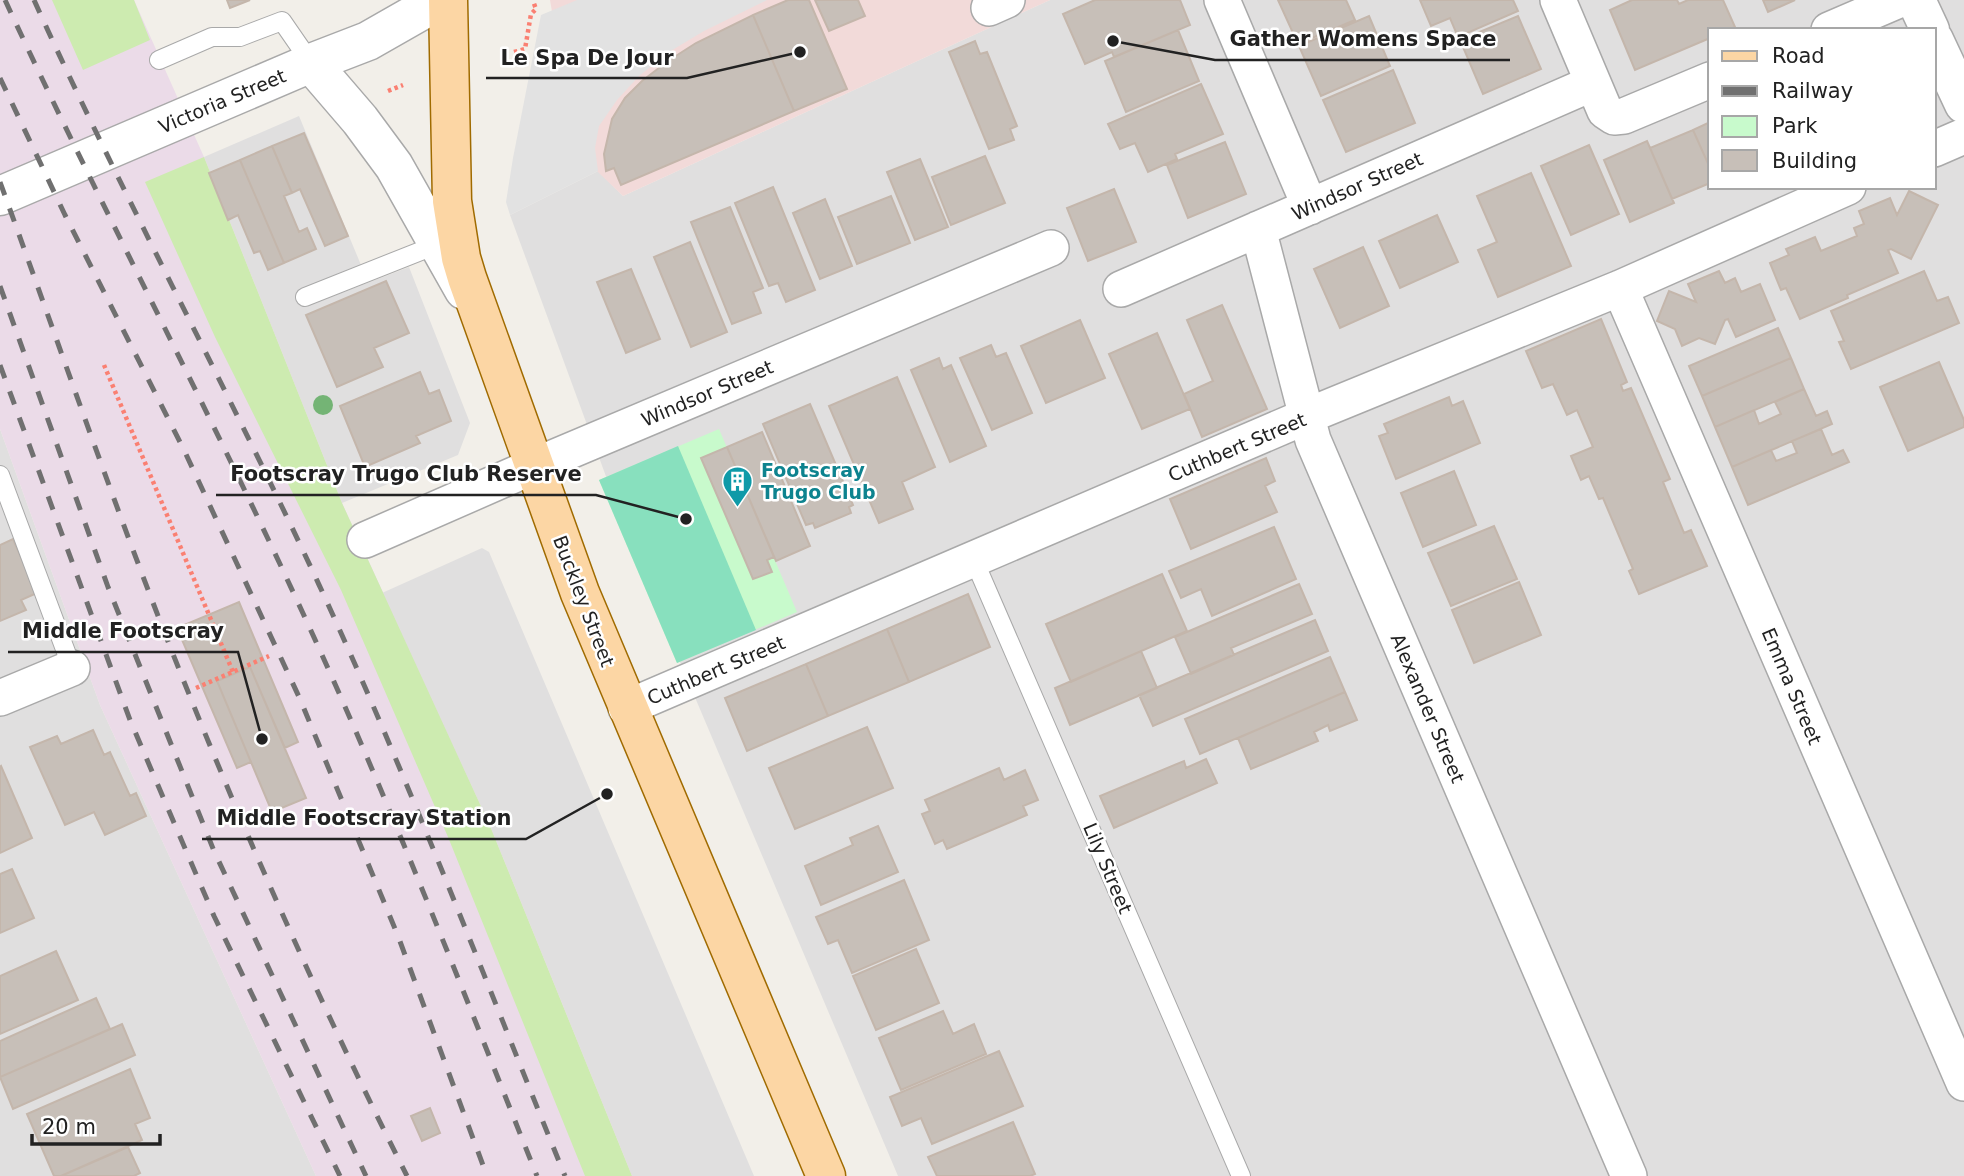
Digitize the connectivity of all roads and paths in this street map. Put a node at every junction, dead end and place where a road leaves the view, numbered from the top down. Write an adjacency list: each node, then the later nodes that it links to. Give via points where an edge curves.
1 (440, 0): 13 (street, Victoria Street, via 378,36)
2 (448, 0): 23 (main road, Buckley Street)
3 (1222, 0): 21 (street)
4 (1558, 0): 15 (street)
5 (1899, 0): 8 (street)
6 (1916, 0): 9 (street)
7 (533, 1): 11 (path, via 536,9 525,49)
8 (1834, 28)
9 (1929, 28)
10 (1936, 44): 16 (street)
11 (514, 52)
12 (159, 60): 13 (lane, via 212,37 240,37 282,22)
13 (311, 63): 20 (street, Victoria Street); 23 (street, via 360,120)
14 (1708, 81): 15 (street, via 1614,117 1605,111)
15 (1593, 83): 21 (street, Windsor Street)
16 (1964, 104)
17 (1964, 136): 18 (street)
18 (1936, 148)
19 (1843, 189): 25 (street, Cuthbert Street)
20 (0, 196)
21 (1310, 207): 22 (street, Windsor Street)
22 (1258, 229): 26 (street, Windsor Street); 29 (street, Alexander Street)
23 (448, 240): 27 (lane); 30 (main road, Buckley Street, via 461,258)
24 (1051, 248): 30 (street, Windsor Street)
25 (1620, 288): 29 (street, Cuthbert Street); 40 (street, Emma Street)
26 (1121, 289)
27 (305, 297)
28 (104, 365): 36 (path)
29 (1307, 416): 33 (street, Cuthbert Street); 43 (street, Alexander Street, via 1313,440)
30 (534, 466): 32 (street, Windsor Street); 39 (main road, Buckley Street)
31 (0, 475): 35 (lane)
32 (365, 540)
33 (974, 560): 39 (street, Cuthbert Street); 42 (lane, Lily Street)
34 (269, 656): 36 (path)
35 (72, 667): 38 (street)
36 (233, 672): 37 (path)
37 (196, 688)
38 (0, 698)
39 (626, 708): 41 (main road, Buckley Street)
40 (1964, 1083)
41 (826, 1176)
42 (1241, 1176)
43 (1629, 1176)

